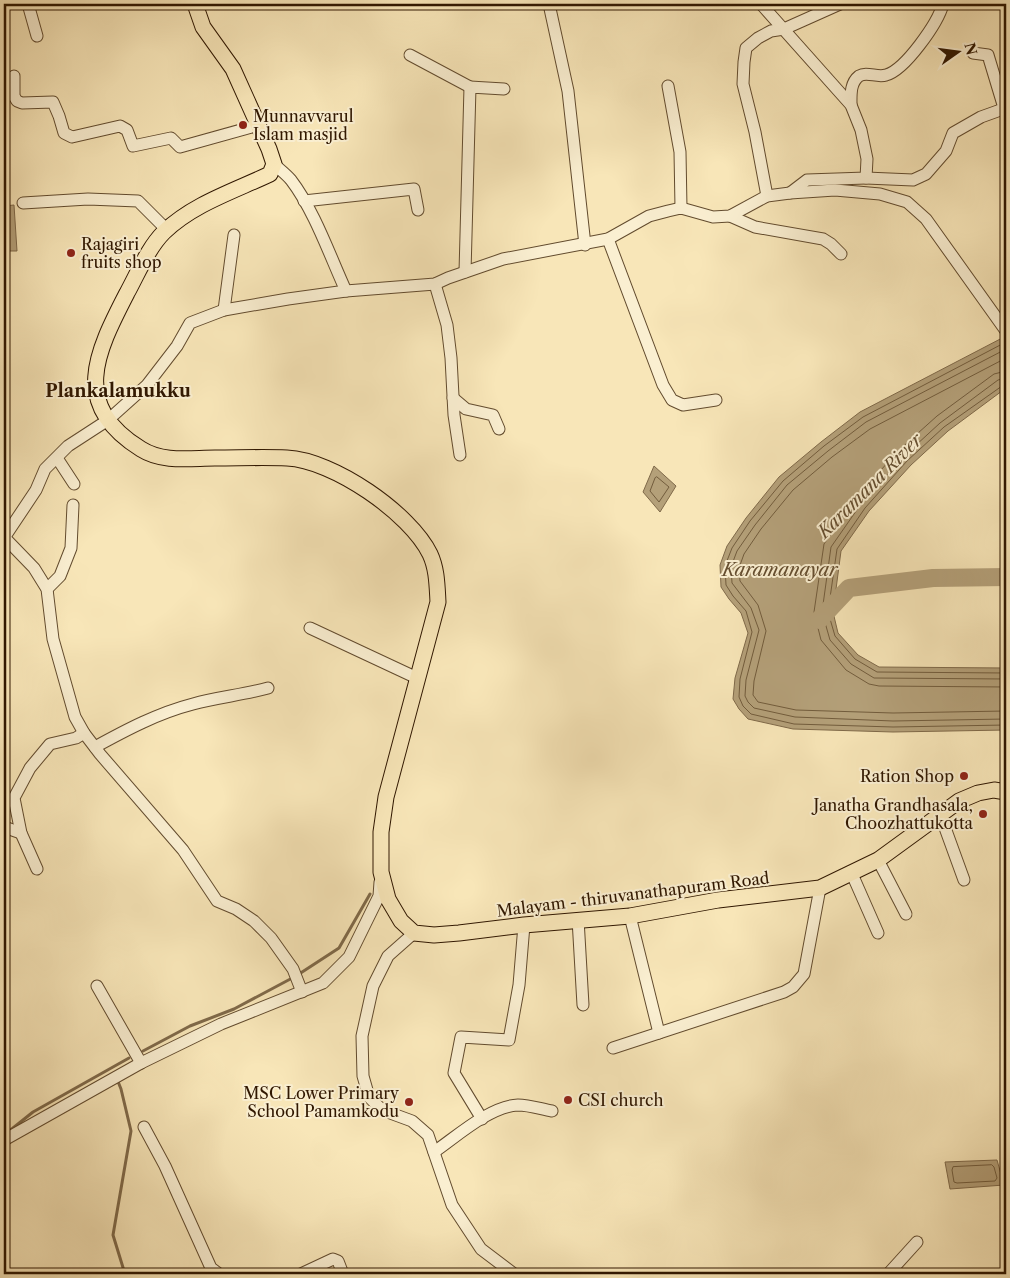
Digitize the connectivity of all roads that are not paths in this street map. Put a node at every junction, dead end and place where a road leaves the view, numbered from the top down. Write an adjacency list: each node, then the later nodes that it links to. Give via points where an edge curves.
1 (28, 4): 8 (street)
2 (195, 4): 17 (main road, via 203,27 233,69)
3 (549, 4): 30 (street, via 568,91)
4 (761, 4): 7 (street)
5 (840, 4): 7 (street)
6 (943, 4): 15 (street, via 930,31 892,73 884,76 862,74 857,78 851,89)
7 (784, 29): 15 (street); 21 (street, via 758,38 746,48 744,62 743,84)
8 (37, 36)
9 (973, 54): 16 (street, via 988,55)
10 (410, 55): 13 (street)
11 (14, 76): 17 (street, via 17,101 53,102 64,133 72,137 120,126 127,130 133,146 171,138 180,147)
12 (668, 86): 24 (street, via 680,152)
13 (470, 87): 14 (street); 32 (street)
14 (504, 89)
15 (851, 105): 19 (street, via 867,159)
16 (1005, 108): 19 (street, via 953,133 946,151 926,174 912,180)
17 (259, 126): 18 (main road)
18 (274, 164): 22 (street, via 290,179); 27 (main road, via 270,174 205,204)
19 (866, 178): 20 (street, via 807,180)
20 (790, 193): 21 (street); 36 (street, via 835,190 880,194 907,202 926,219)
21 (767, 196): 26 (street)
22 (304, 201): 25 (street, via 414,189); 34 (street)
23 (24, 203): 27 (street, via 88,199 138,201)
24 (681, 208): 26 (street, via 713,217); 29 (street, via 649,216)
25 (418, 210)
26 (730, 216): 31 (street, via 754,227 823,239)
27 (167, 230): 39 (main road, via 141,266 106,335 98,359 96,387 99,405)
28 (234, 235): 35 (street)
29 (608, 239): 30 (street); 38 (street, via 663,385 672,400 683,405)
30 (584, 245): 32 (street, via 503,259)
31 (840, 254)
32 (466, 272): 33 (street)
33 (435, 284): 34 (street); 37 (street, via 447,325)
34 (346, 291): 35 (street)
35 (224, 310): 39 (street, via 190,323 178,346 147,386)
36 (1006, 331)
37 (453, 398): 40 (street, via 466,409 493,416); 41 (street)
38 (716, 400)
39 (108, 420): 42 (street, via 68,446); 48 (main road, via 143,450 163,457 290,458 332,471 389,507 419,536 437,575 438,602)
40 (499, 429)
41 (460, 455)
42 (57, 458): 43 (street); 45 (street, via 45,469 36,490)
43 (74, 484)
44 (73, 505): 46 (street, via 71,548 60,576)
45 (4, 538): 46 (street, via 34,568)
46 (47, 589): 50 (street, via 53,639 75,717)
47 (310, 628): 48 (street)
48 (417, 678): 58 (main road, via 386,797 381,832)
49 (268, 688): 51 (street, via 158,715)
50 (84, 733): 51 (street); 55 (street, via 50,744 30,768 14,798)
51 (94, 748): 69 (street, via 184,850 217,901 254,920 271,938 293,969)
52 (1006, 792): 53 (main road, Malayam - thiruvanathapuram Road, via 978,793)
53 (940, 814): 56 (main road, Malayam - thiruvanathapuram Road); 60 (street)
54 (4, 827): 55 (street)
55 (21, 833): 57 (street)
56 (878, 860): 59 (main road, Malayam - thiruvanathapuram Road); 62 (street)
57 (37, 869)
58 (381, 872): 66 (main road, via 388,899 401,921); 69 (street, via 379,896 349,957 323,983)
59 (852, 874): 61 (main road, Malayam - thiruvanathapuram Road); 67 (street)
60 (964, 880)
61 (820, 888): 63 (main road, Malayam - thiruvanathapuram Road, via 718,900); 71 (street, via 804,974 793,987)
62 (906, 914)
63 (630, 916): 64 (main road, Malayam - thiruvanathapuram Road); 71 (street)
64 (578, 920): 65 (main road, Malayam - thiruvanathapuram Road); 70 (street)
65 (524, 925): 66 (main road, Malayam - thiruvanathapuram Road, via 434,935); 75 (street, via 519,985 509,1040 461,1037 454,1073)
66 (414, 933): 78 (street, via 388,956 373,986 362,1036 362,1076 369,1097 382,1110 412,1121 428,1135)
67 (878, 933)
68 (98, 986): 73 (street)
69 (302, 992): 73 (street, via 221,1024)
70 (583, 1005)
71 (659, 1033): 72 (street)
72 (613, 1048)
73 (141, 1063): 77 (street)
74 (552, 1111): 75 (street, via 517,1105)
75 (482, 1119): 78 (street)
76 (144, 1128): 80 (street, via 165,1166 211,1268)
77 (4, 1140)
78 (434, 1152): 83 (street, via 452,1205 481,1249)
79 (917, 1242): 84 (street)
80 (219, 1274)
81 (301, 1274): 82 (street, via 333,1259 338,1261)
82 (343, 1274)
83 (514, 1274)
84 (888, 1274)

